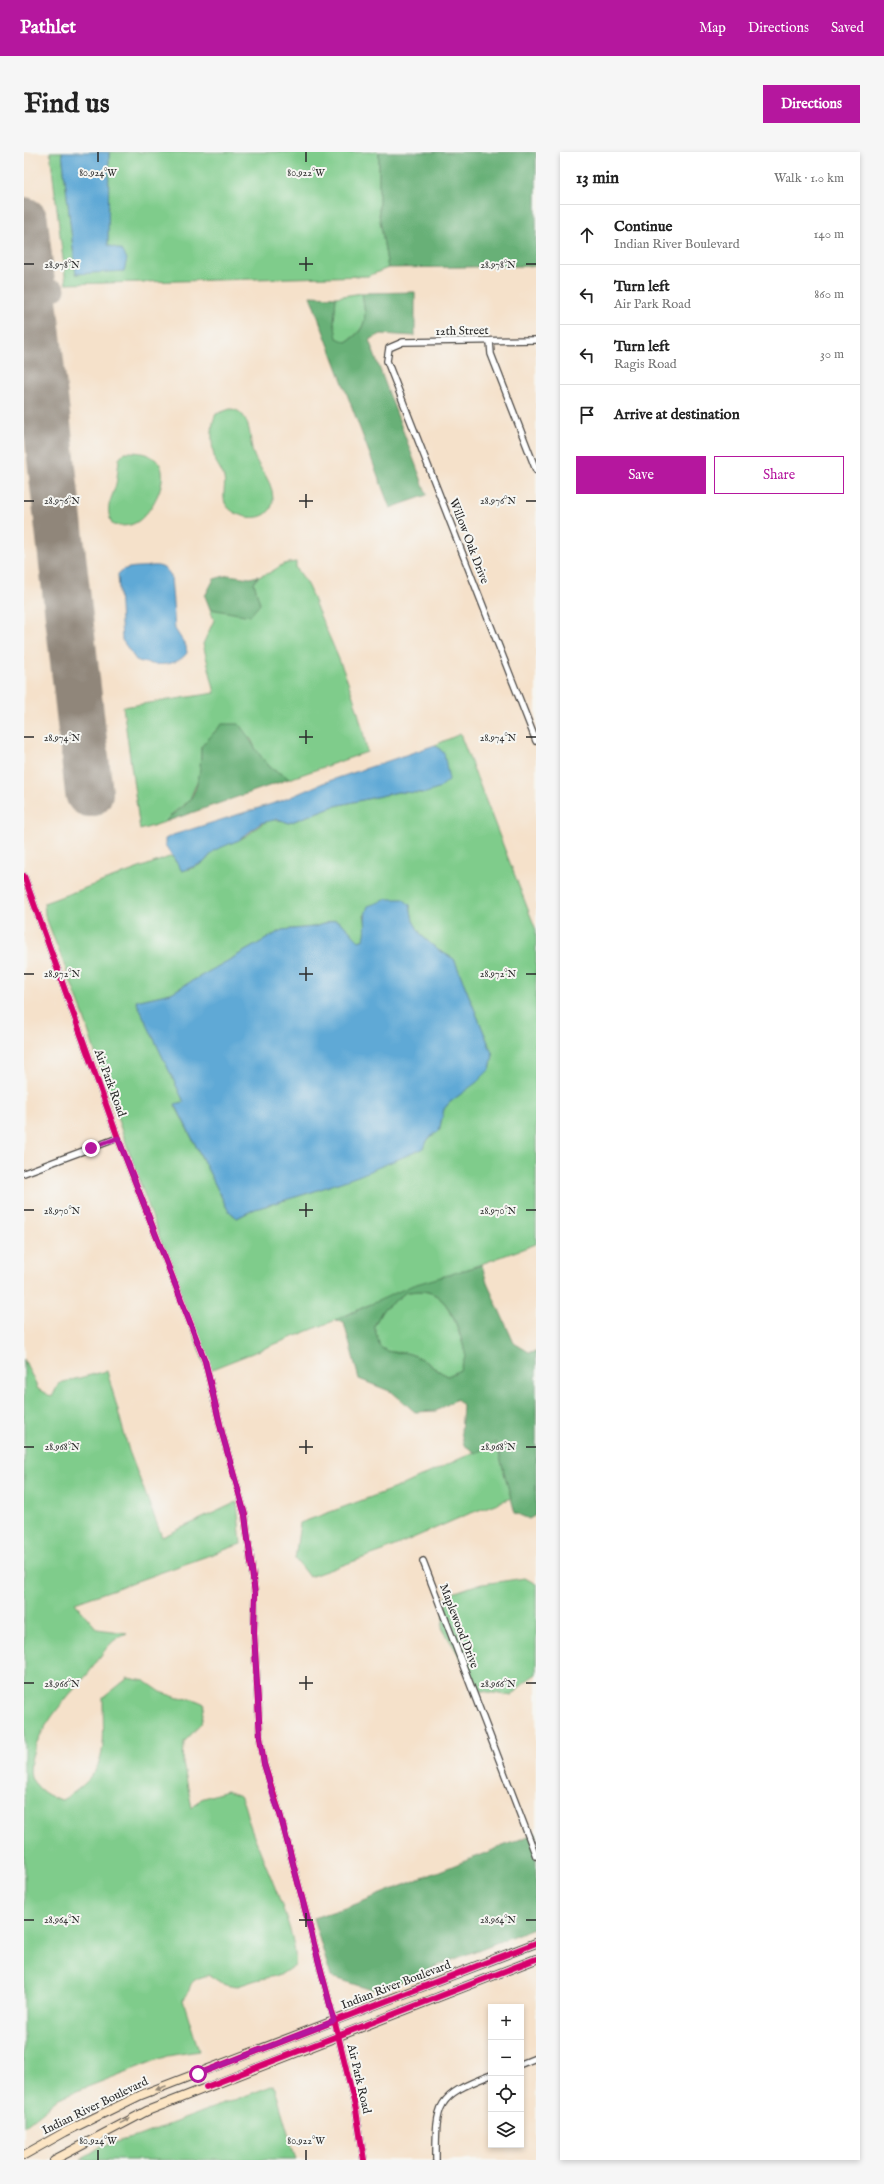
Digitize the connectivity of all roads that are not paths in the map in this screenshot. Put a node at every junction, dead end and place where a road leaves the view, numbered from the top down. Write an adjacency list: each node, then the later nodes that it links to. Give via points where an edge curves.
1 (536, 340): 2 (street, 12th Street)
2 (490, 342): 3 (street, 12th Street, via 403,342); 4 (street, via 491,354)
3 (389, 348): 5 (street, Willow Oak Drive, via 387,361)
4 (536, 470)
5 (534, 729): 6 (street, Willow Oak Drive)
6 (536, 741)
7 (24, 876): 8 (street, Air Park Road)
8 (118, 1138): 9 (street); 14 (street, Air Park Road, via 205,1361 245,1515 255,1594 254,1633 264,1764 280,1814)
9 (24, 1173)
10 (423, 1561): 11 (street, Maplewood Drive)
11 (536, 1856)
12 (536, 1943): 14 (main road, Indian River Boulevard)
13 (536, 1959): 15 (main road)
14 (334, 2021): 15 (street, Air Park Road); 19 (main road, Indian River Boulevard, one-way to 19, via 141,2095 64,2132)
15 (338, 2036): 20 (main road, one-way to 15, via 147,2111); 21 (street, Air Park Road, via 356,2110)
16 (536, 2058): 17 (street)
17 (524, 2063)
18 (489, 2076): 22 (street, via 450,2093 439,2111)
19 (24, 2155)
20 (54, 2160)
21 (364, 2160)
22 (436, 2160)

